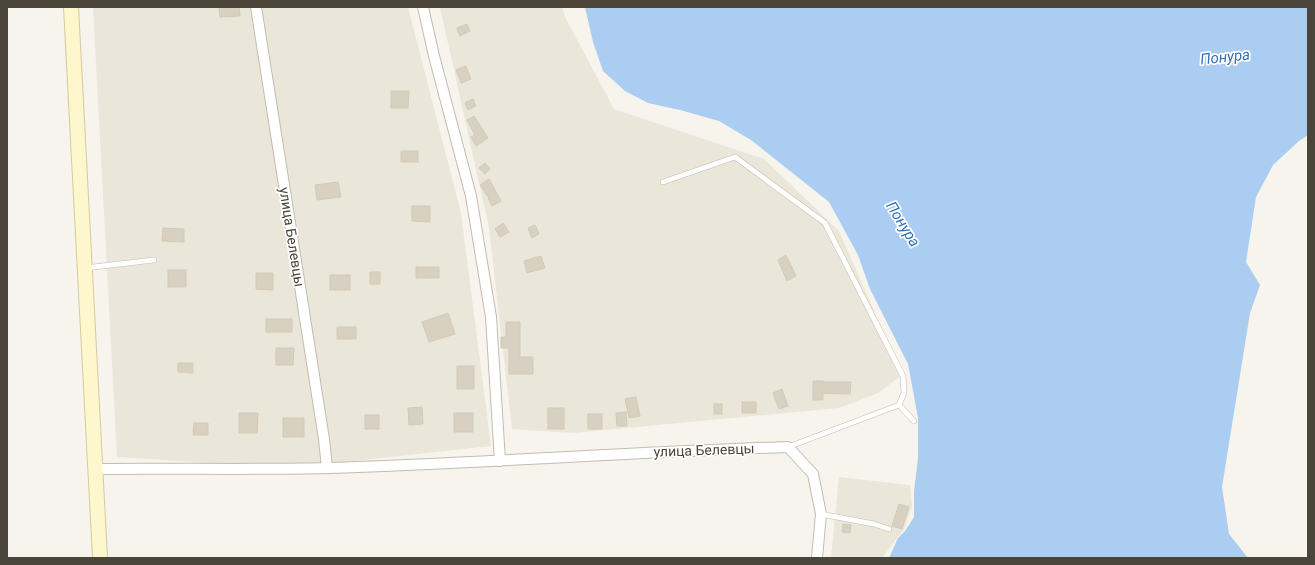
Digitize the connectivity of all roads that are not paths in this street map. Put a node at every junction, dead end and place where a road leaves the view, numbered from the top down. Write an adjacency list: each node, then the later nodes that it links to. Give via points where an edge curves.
1 (71, 7): 6 (main road)
2 (256, 7): 11 (street, улица Белевцы)
3 (423, 7): 10 (street, via 471,196 490,317)
4 (663, 182): 7 (lane, via 736,157 825,223 903,376 904,393)
5 (154, 260): 6 (lane)
6 (84, 268): 12 (main road)
7 (899, 405): 8 (lane); 9 (lane)
8 (914, 421)
9 (788, 447): 10 (street, улица Белевцы); 13 (street, via 813,474)
10 (500, 461): 11 (street, улица Белевцы)
11 (327, 468): 12 (street, улица Белевцы)
12 (96, 469): 15 (main road)
13 (821, 514): 14 (lane); 16 (street)
14 (890, 529)
15 (100, 558)
16 (817, 558)

